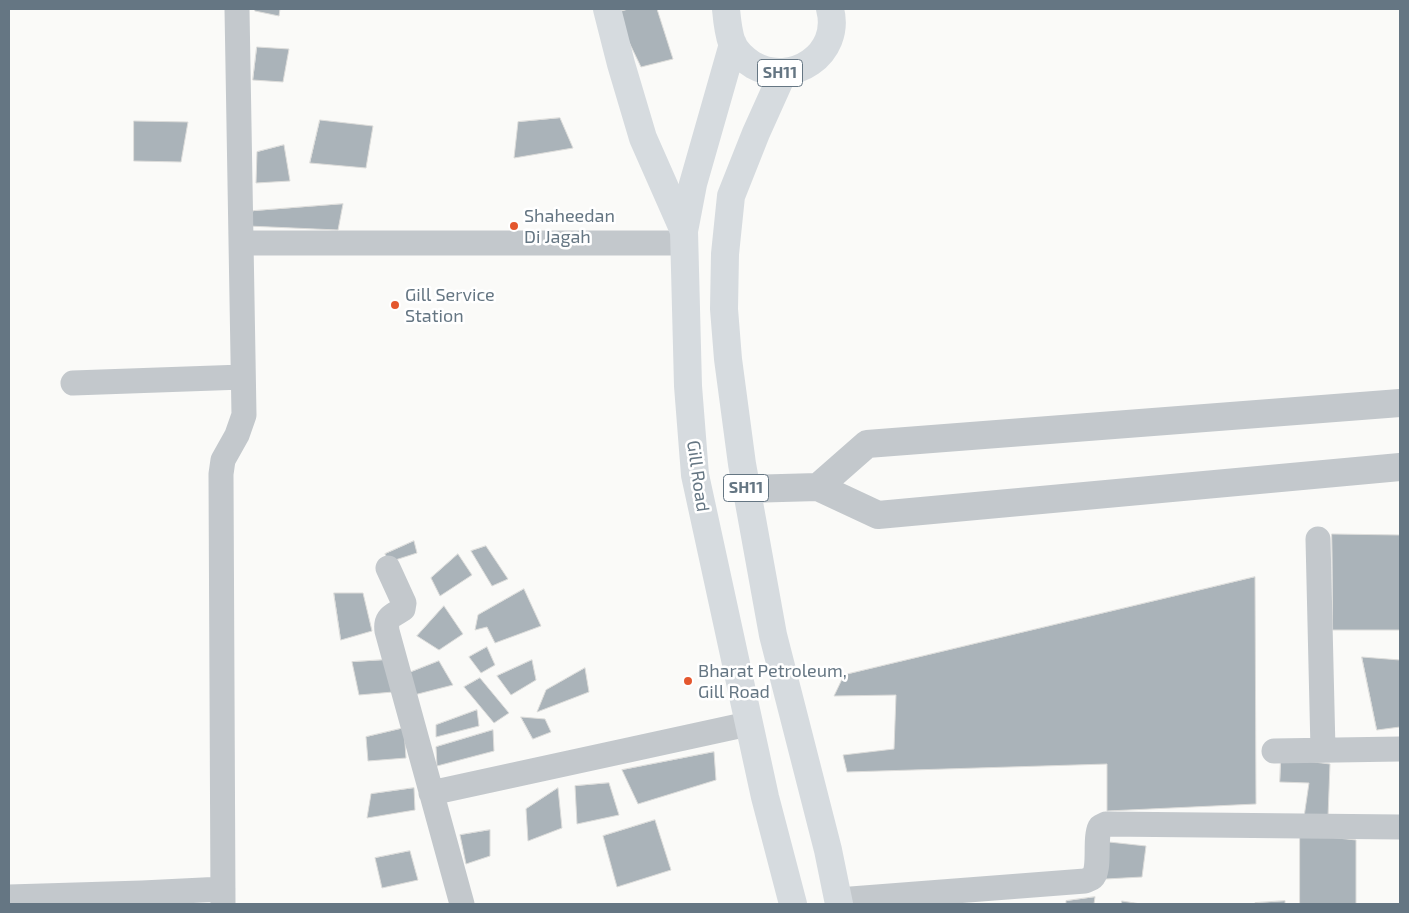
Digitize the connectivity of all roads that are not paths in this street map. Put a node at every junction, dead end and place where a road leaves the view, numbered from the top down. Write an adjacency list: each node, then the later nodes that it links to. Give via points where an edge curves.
1 (237, 9): 8 (street)
2 (607, 9): 7 (main road, SH11, via 643,138)
3 (726, 9): 5 (main road, SH11)
4 (830, 9): 6 (main road, SH11, via 830,38 820,55 803,68)
5 (733, 44): 6 (main road, SH11, via 745,60 763,70); 7 (main road, Gill Road / SH11, via 693,184)
6 (783, 73): 14 (main road, SH11, via 731,196 725,254 724,309 728,359)
7 (684, 237): 8 (street); 17 (main road, Gill Road / SH11, via 688,386 695,475)
8 (241, 243): 9 (street)
9 (243, 378): 10 (street); 24 (street, via 244,415 223,460 221,474)
10 (73, 383)
11 (1400, 403): 13 (street, via 867,444)
12 (1400, 467): 13 (street, via 878,515)
13 (818, 487): 14 (street)
14 (746, 489): 26 (main road, SH11, via 773,636)
15 (1318, 539): 19 (street)
16 (388, 568): 21 (street, via 404,603 403,609 388,618 387,631)
17 (748, 724): 21 (street); 28 (main road, Gill Road / SH11)
18 (1400, 749): 19 (street)
19 (1324, 750): 20 (street)
20 (1274, 751)
21 (431, 793): 27 (street)
22 (1400, 827): 26 (street, via 1106,824 1097,834 1096,873 1092,878)
23 (9, 897): 25 (street)
24 (223, 897): 25 (street)
25 (142, 899)
26 (839, 902)
27 (462, 904)
28 (793, 904)

